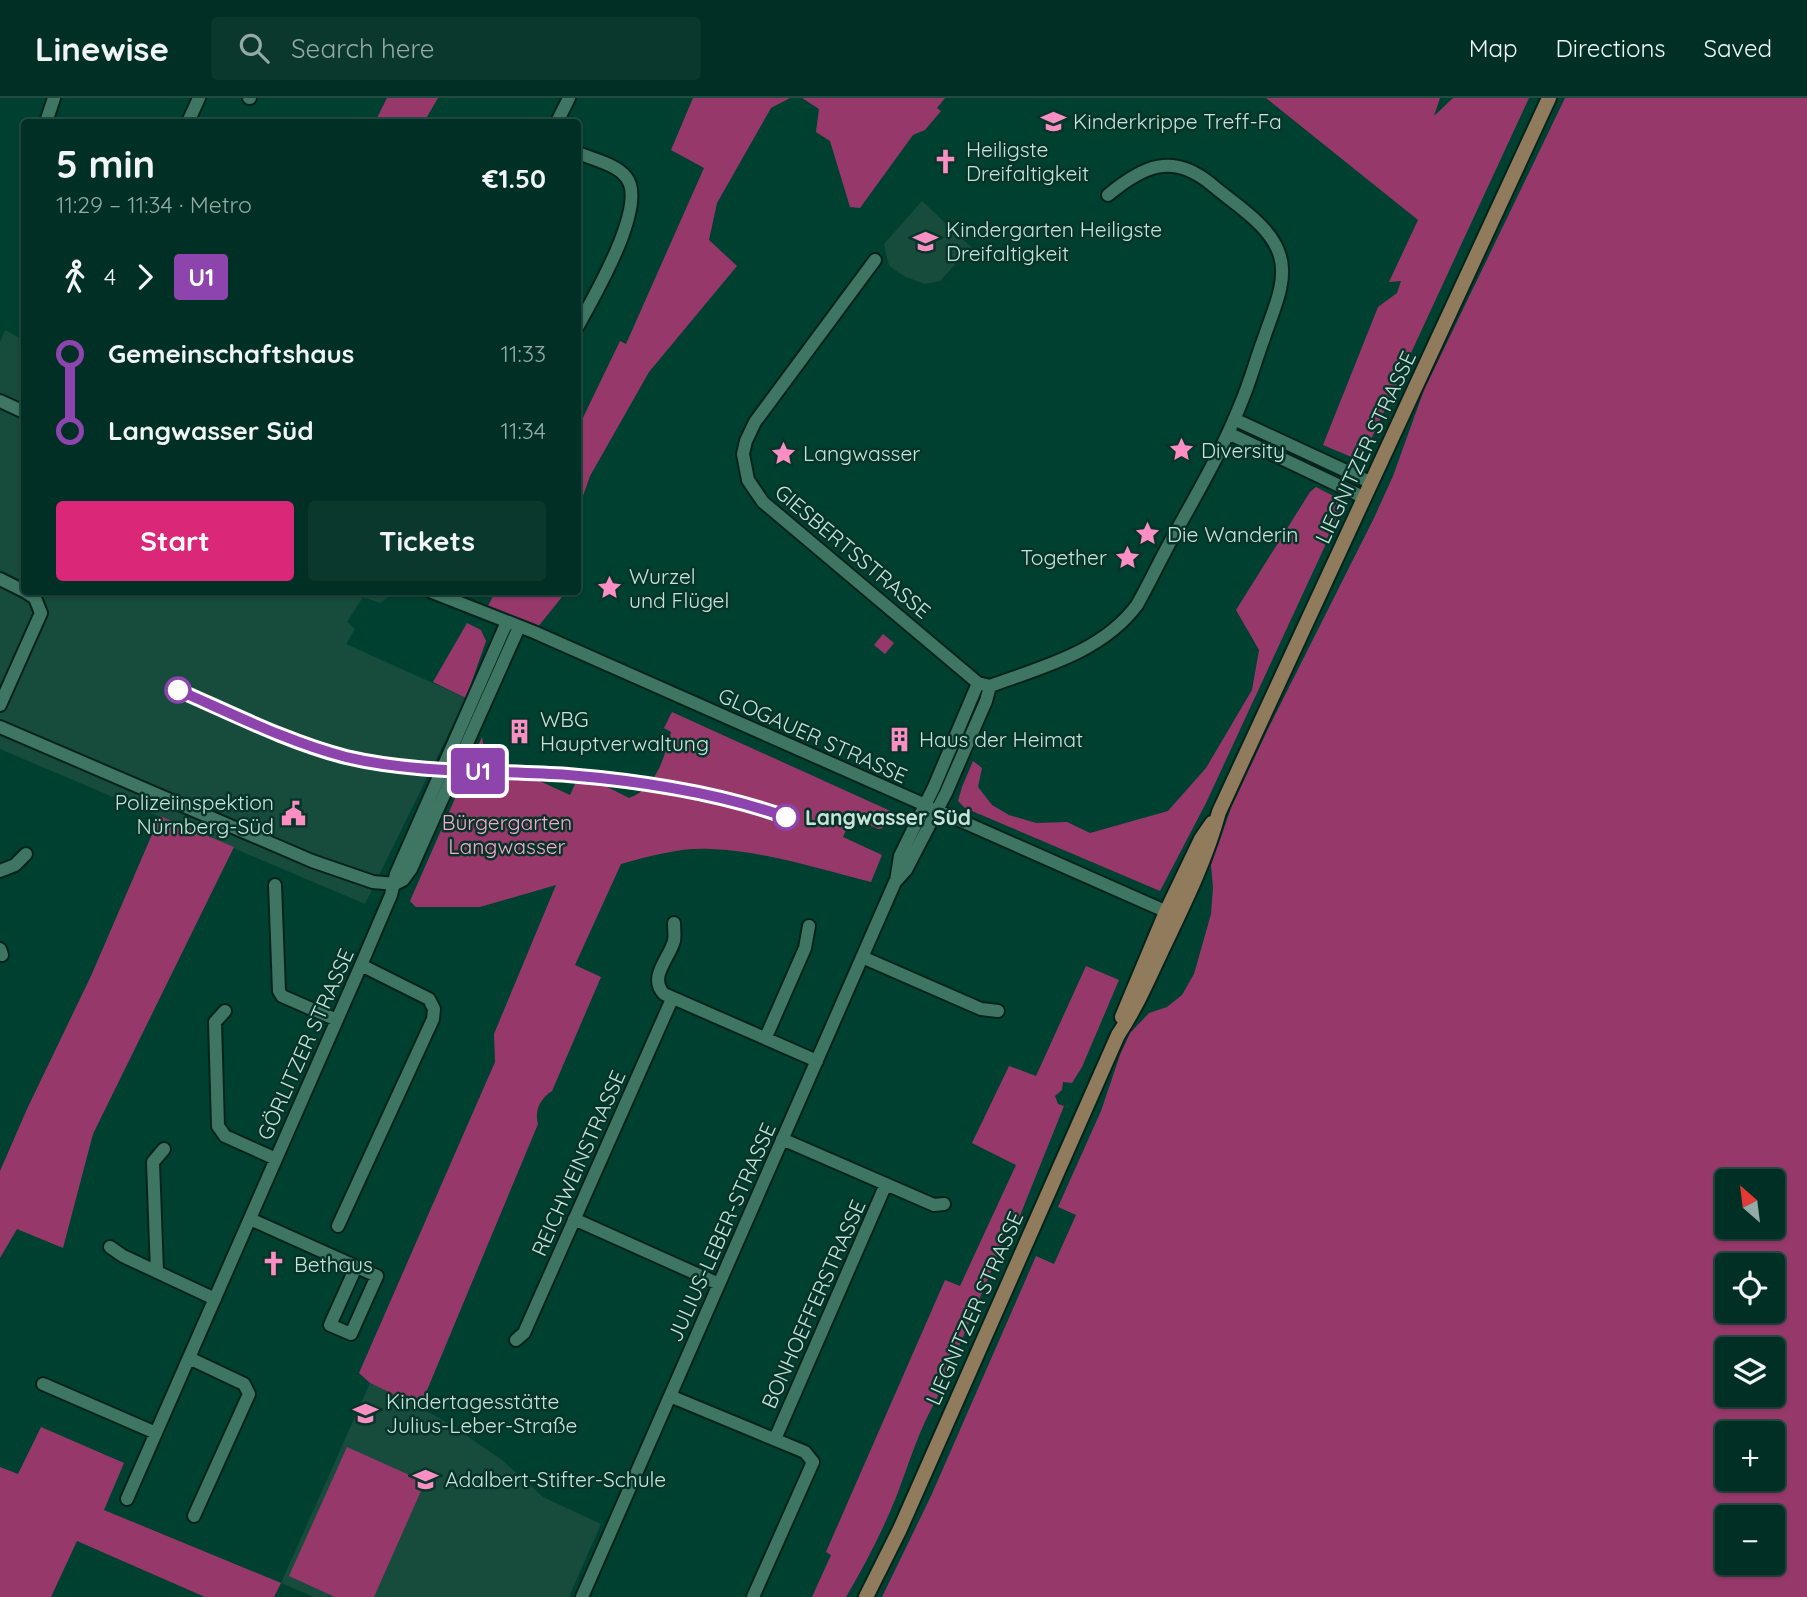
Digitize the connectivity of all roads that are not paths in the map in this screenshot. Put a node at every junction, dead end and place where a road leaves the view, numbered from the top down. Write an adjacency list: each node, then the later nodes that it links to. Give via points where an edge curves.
1 (54, 98): 5 (street)
2 (199, 98): 6 (street)
3 (569, 98): 7 (street)
4 (1549, 98): 16 (main road, LIEGNITZER STRASSE)
5 (47, 119)
6 (189, 119)
7 (558, 119)
8 (581, 154): 11 (street, via 621,171 631,186 632,200 615,253)
9 (1108, 195): 14 (street, via 1145,170 1174,165 1191,170 1263,229 1277,248 1282,269 1278,295)
10 (875, 261): 23 (street, GIESBERTSSTRASSE, via 755,422 743,454 748,480 763,502)
11 (581, 320)
12 (0, 401): 13 (street)
13 (21, 411)
14 (1234, 419): 15 (street); 16 (street)
15 (1228, 433): 17 (street); 23 (street, via 1128,617 1089,648)
16 (1372, 483): 17 (main road, LIEGNITZER STRASSE)
17 (1365, 498): 31 (main road, LIEGNITZER STRASSE, via 1219,812 1201,839)
18 (0, 579): 19 (street)
19 (21, 589)
20 (31, 595): 24 (street, via 41,613)
21 (440, 595): 22 (street, GLOGAUER STRASSE)
22 (513, 624): 26 (street, GLOGAUER STRASSE); 29 (street, GÖRLITZER STRASSE, via 411,869)
23 (984, 685): 26 (street, JULIUS-LEBER-STRASSE, via 974,696)
24 (0, 705)
25 (0, 727): 29 (street, via 312,861)
26 (931, 807): 31 (street, GLOGAUER STRASSE); 34 (street, JULIUS-LEBER-STRASSE, via 900,856 895,882)
27 (26, 854): 28 (street)
28 (0, 871)
29 (395, 884): 35 (street, GÖRLITZER STRASSE)
30 (275, 885): 39 (street, via 279,991)
31 (1172, 914): 65 (main road, LIEGNITZER STRASSE, via 1126,1003 1118,1035)
32 (674, 923): 36 (street, via 674,940 656,980 657,988)
33 (809, 926): 40 (street, via 805,948)
34 (862, 957): 38 (street, via 981,1009); 41 (street, JULIUS-LEBER-STRASSE)
35 (361, 965): 39 (street, GÖRLITZER STRASSE); 49 (street, via 429,999 434,1009)
36 (672, 999): 40 (street); 48 (street, REICHWEINSTRASSE)
37 (225, 1011): 44 (street, via 215,1022 218,1126 225,1136)
38 (998, 1011)
39 (337, 1020): 44 (street, GÖRLITZER STRASSE)
40 (766, 1038): 41 (street)
41 (817, 1061): 42 (street, JULIUS-LEBER-STRASSE)
42 (782, 1139): 45 (street, BONHOEFFERSTRASSE); 53 (street, JULIUS-LEBER-STRASSE)
43 (164, 1149): 52 (street, via 153,1162)
44 (276, 1159): 47 (street, GÖRLITZER STRASSE)
45 (886, 1184): 46 (street, BONHOEFFERSTRASSE, via 934,1205); 60 (street, BONHOEFFERSTRASSE)
46 (944, 1204)
47 (250, 1219): 51 (street); 54 (street, GÖRLITZER STRASSE)
48 (574, 1219): 53 (street); 55 (street, REICHWEINSTRASSE, via 524,1333)
49 (338, 1226)
50 (110, 1247): 52 (street)
51 (356, 1267): 51 (street, via 377,1276 351,1334 330,1325)
52 (156, 1272): 54 (street)
53 (719, 1284): 58 (street, JULIUS-LEBER-STRASSE)
54 (215, 1299): 56 (street, GÖRLITZER STRASSE)
55 (516, 1339)
56 (189, 1358): 59 (street, GÖRLITZER STRASSE); 62 (street, via 244,1384 249,1394)
57 (43, 1384): 59 (street)
58 (670, 1396): 60 (street); 63 (street, JULIUS-LEBER-STRASSE)
59 (156, 1433): 61 (street, GÖRLITZER STRASSE)
60 (775, 1439): 64 (street, via 805,1452 813,1462)
61 (127, 1499)
62 (194, 1516)
63 (582, 1597)
64 (753, 1597)
65 (866, 1597)

